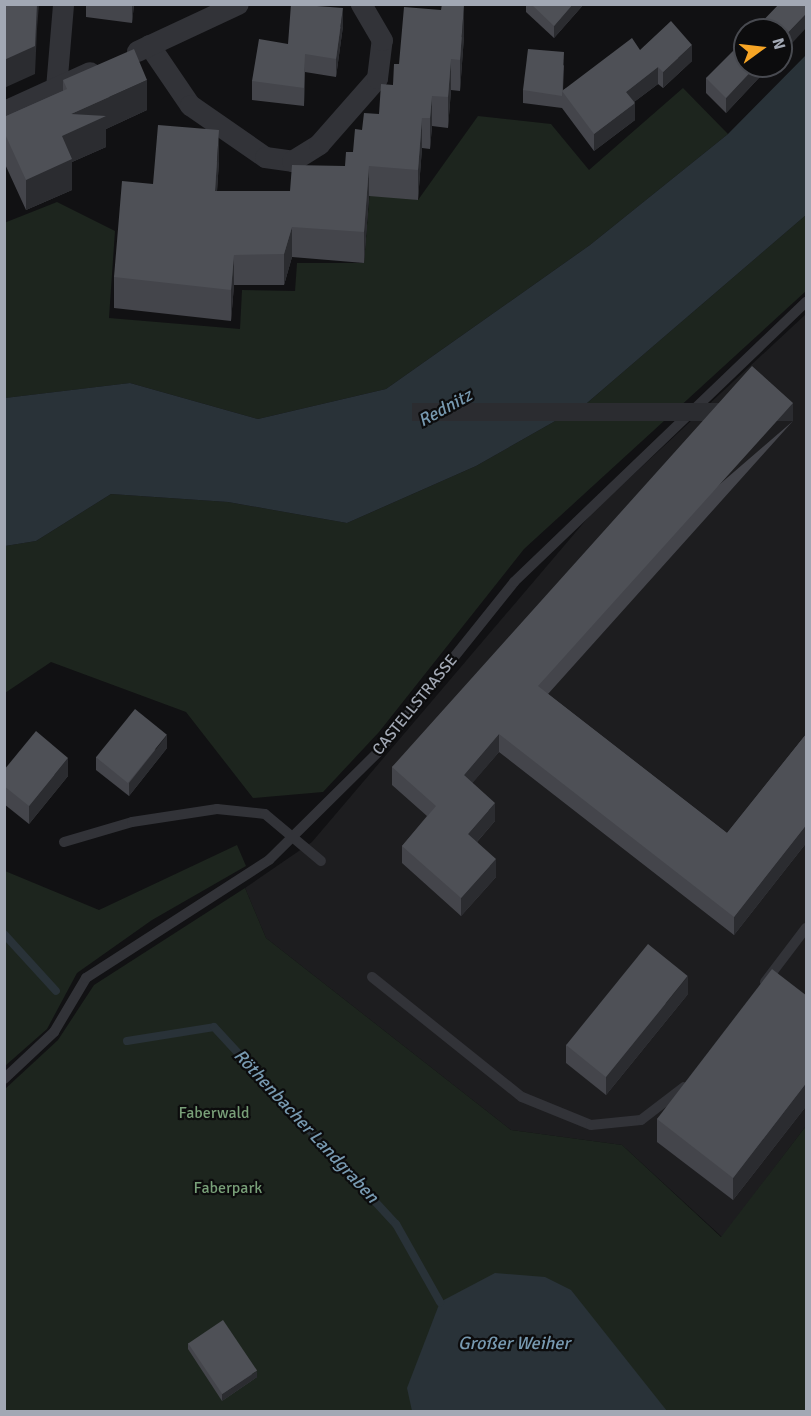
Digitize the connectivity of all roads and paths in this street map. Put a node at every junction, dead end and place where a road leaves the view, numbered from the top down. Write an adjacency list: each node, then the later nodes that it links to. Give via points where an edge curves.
1 (63, 4): 5 (street)
2 (238, 4): 4 (street)
3 (361, 4): 4 (street, via 382,40 377,78 319,144 292,161 264,157 190,105)
4 (149, 45): 5 (street)
5 (56, 88): 6 (street)
6 (4, 111)
7 (807, 302): 8 (lane, CASTELLSTRASSE, via 514,582 378,752)
8 (294, 835): 9 (lane, via 265,814 217,809 132,822); 10 (lane); 15 (lane, CASTELLSTRASSE, via 269,860 86,978 54,1032)
9 (64, 842)
10 (321, 861)
11 (807, 928): 13 (lane)
12 (372, 977): 14 (lane, via 522,1097 591,1125 641,1120 679,1093)
13 (757, 992)
14 (694, 1074)
15 (4, 1079)

